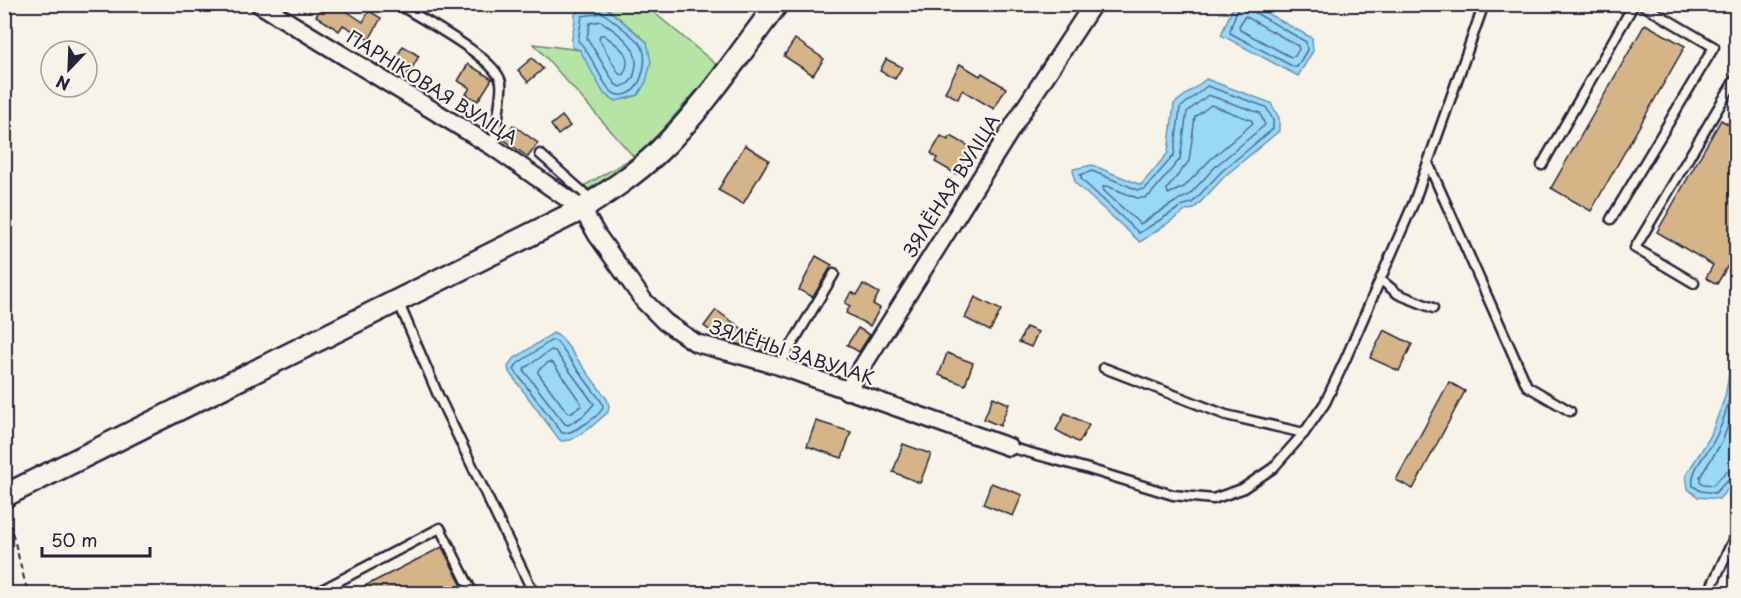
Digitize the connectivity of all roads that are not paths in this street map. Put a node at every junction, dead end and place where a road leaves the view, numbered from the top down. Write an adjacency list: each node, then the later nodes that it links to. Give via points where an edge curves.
1 (259, 4): 9 (street, ПАРНІКОВАЯ ВУЛІЦА)
2 (398, 4): 9 (lane, via 483,58 495,70 501,83)
3 (777, 4): 13 (street, via 679,130 656,154)
4 (1093, 4): 22 (street, ЗЯЛЁНАЯ ВУЛІЦА)
5 (1484, 4): 11 (lane)
6 (1634, 4): 12 (lane)
7 (1641, 4): 14 (lane, via 1714,47)
8 (1737, 78): 17 (lane, via 1635,248)
9 (493, 147): 13 (street, ПАРНІКОВАЯ ВУЛІЦА)
10 (540, 154): 13 (lane)
11 (1428, 163): 16 (lane); 23 (lane, via 1527,386)
12 (1542, 165)
13 (593, 202): 18 (street); 20 (street, ЗЯЛЁНЫ ЗАВУЛАК, via 597,235 644,301 665,322 696,343)
14 (1611, 219)
15 (834, 274): 20 (lane)
16 (1382, 280): 19 (lane, via 1398,294); 24 (lane, via 1325,403)
17 (1694, 283)
18 (398, 301): 26 (street); 30 (lane, via 438,395)
19 (1432, 308)
20 (779, 366): 22 (street, ЗЯЛЁНЫ ЗАВУЛАК)
21 (1104, 368): 24 (lane, via 1226,415)
22 (847, 391): 25 (street, ЗЯЛЁНЫ ЗАВУЛАК)
23 (1570, 411)
24 (1304, 434): 25 (lane, via 1273,468 1242,489 1214,499 1173,495)
25 (1009, 447)
26 (4, 496)
27 (1737, 534): 31 (lane)
28 (314, 594): 29 (lane, via 440,528)
29 (473, 594)
30 (534, 594)
31 (1708, 594)

